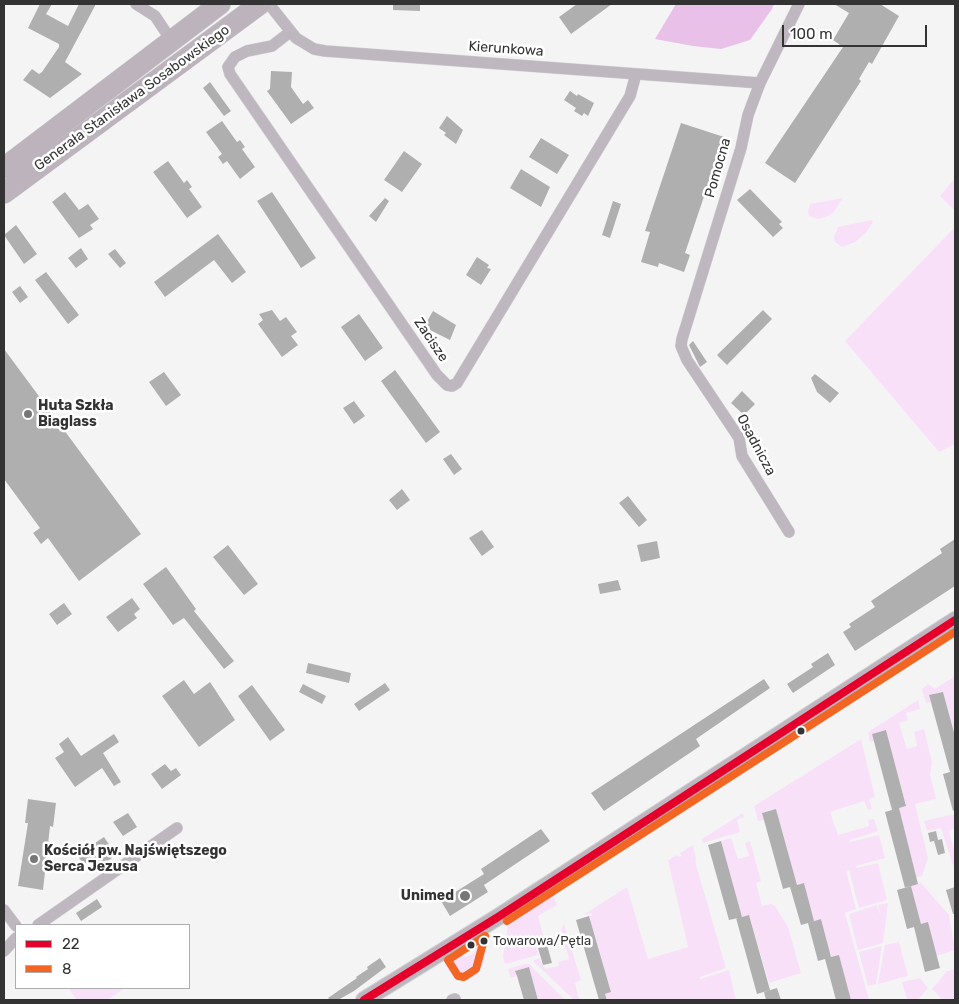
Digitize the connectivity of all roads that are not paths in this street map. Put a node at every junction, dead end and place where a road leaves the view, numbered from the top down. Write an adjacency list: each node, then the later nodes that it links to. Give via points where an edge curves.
1 (136, 4): 7 (street, via 155,16)
2 (220, 4): 7 (highway, Generała Stanisława Sosabowskiego)
3 (260, 4): 11 (highway, Generała Stanisława Sosabowskiego)
4 (269, 4): 6 (street, Kierunkowa)
5 (799, 4): 9 (street, Pomocna)
6 (290, 32): 8 (street, Kierunkowa, via 304,45 325,51); 8 (street, Zacisze, via 272,46 235,57 228,67 230,74 437,375 452,386 457,383 625,104)
7 (171, 40): 10 (highway, Generała Stanisława Sosabowskiego)
8 (636, 74): 9 (street, Kierunkowa)
9 (760, 83): 12 (street, Pomocna, via 683,333)
10 (4, 168)
11 (4, 192)
12 (682, 346): 13 (street, Osadnicza, via 691,367 739,438 739,448 746,462)
13 (789, 532)
14 (955, 620): 21 (main road)
15 (177, 828): 17 (street)
16 (4, 910): 18 (street)
17 (39, 924)
18 (15, 925)
19 (15, 939): 20 (street)
20 (4, 951)
21 (367, 1000)

